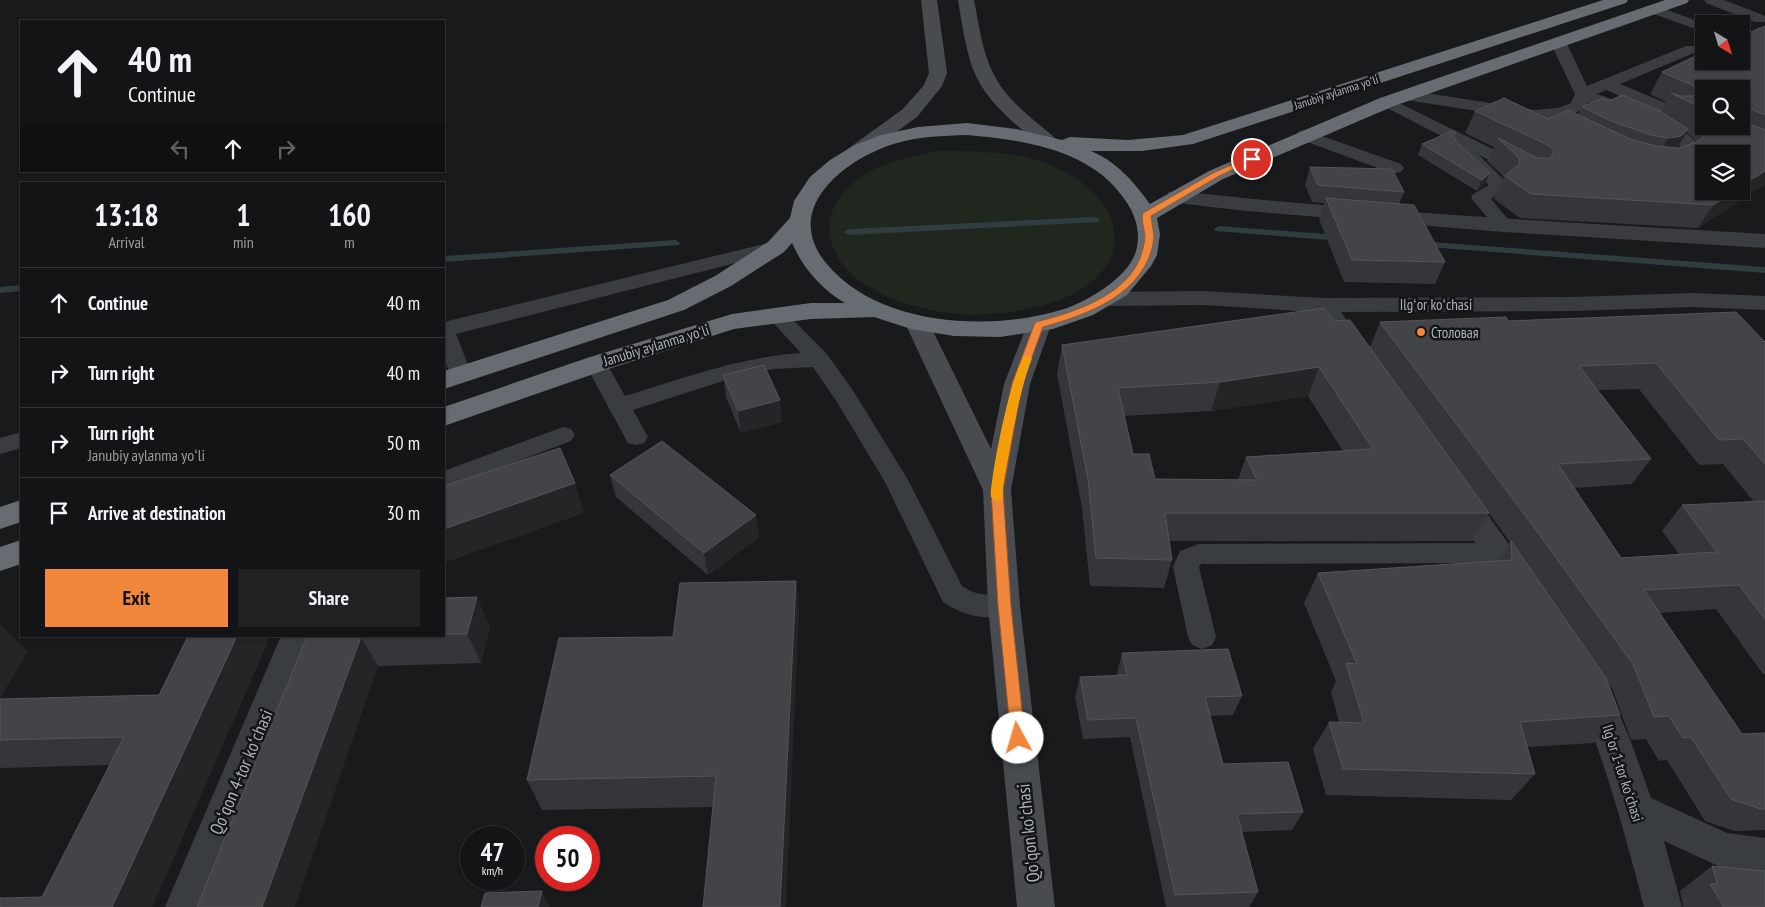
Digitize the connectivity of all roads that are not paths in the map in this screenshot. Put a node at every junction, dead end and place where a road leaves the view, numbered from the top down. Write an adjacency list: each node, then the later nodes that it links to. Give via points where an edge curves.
1 (929, 0): 22 (main road, via 938,73 933,86 910,113)
2 (966, 0): 21 (main road, via 984,74 1010,110)
3 (1620, 0): 21 (highway, Janubiy aylanma yoʻli, via 1186,140 1154,146 1114,147)
4 (1681, 0): 6 (highway, Janubiy aylanma yoʻli)
5 (1711, 0): 7 (lane)
6 (1653, 9): 9 (lane); 10 (highway, Janubiy aylanma yoʻli)
7 (1763, 18): 8 (lane)
8 (1750, 23)
9 (1695, 25)
10 (1558, 42): 13 (lane); 14 (highway, Janubiy aylanma yoʻli)
11 (1691, 49): 12 (lane)
12 (1605, 84): 13 (lane); 16 (lane)
13 (1584, 94): 17 (lane, via 1577,106 1560,113); 23 (lane, via 1649,121 1683,138 1690,146 1686,154 1663,164)
14 (1406, 95): 15 (highway, Janubiy aylanma yoʻli); 17 (lane)
15 (1387, 102): 18 (lane); 20 (highway, Janubiy aylanma yoʻli)
16 (1674, 113)
17 (1535, 115): 19 (lane)
18 (1436, 126): 25 (lane); 29 (lane, via 1497,182 1498,187 1480,198)
19 (1562, 128)
20 (1305, 135): 24 (lane); 26 (highway, Janubiy aylanma yoʻli, via 1216,175)
21 (1046, 140): 22 (highway, via 1008,132 967,129 890,139); 27 (highway, via 1081,153 1110,170 1133,192)
22 (856, 152): 28 (highway, via 827,170 807,194)
23 (1654, 164)
24 (1396, 168)
25 (1532, 175)
26 (1177, 197): 27 (highway, Janubiy aylanma yoʻli); 29 (street)
27 (1146, 215): 32 (highway, via 1149,237 1144,260 1130,280)
28 (799, 221): 31 (highway, Janubiy aylanma yoʻli); 35 (highway, via 802,245 817,269 842,291)
29 (1504, 225): 30 (street)
30 (1765, 241)
31 (776, 247): 39 (lane); 44 (highway, Janubiy aylanma yoʻli, via 723,281 676,305)
32 (1107, 299): 33 (street, Ilgʻor koʻchasi, via 1204,298); 38 (highway, via 1076,314)
33 (1323, 305): 34 (street, Ilgʻor koʻchasi, via 1692,300); 43 (street)
34 (1760, 309)
35 (875, 310): 36 (highway, Janubiy aylanma yoʻli); 37 (highway)
36 (776, 315): 41 (lane); 42 (highway, Janubiy aylanma yoʻli, via 732,322)
37 (917, 322): 38 (highway, via 957,329 999,330); 53 (main road)
38 (1039, 325): 53 (main road, via 1017,384)
39 (445, 330)
40 (445, 336): 44 (lane)
41 (819, 359): 45 (lane, via 773,362 729,371); 59 (lane, via 896,480 952,594 977,607)
42 (596, 364): 45 (lane); 46 (highway, Janubiy aylanma yoʻli)
43 (1368, 369)
44 (452, 378)
45 (619, 406): 48 (lane)
46 (445, 417)
47 (563, 435): 52 (lane)
48 (636, 437)
49 (20, 440): 50 (lane)
50 (0, 446)
51 (1442, 473): 57 (street)
52 (445, 480)
53 (997, 490): 59 (main road, Qoʻqon koʻchasi)
54 (20, 511): 55 (highway)
55 (0, 518)
56 (20, 552): 58 (highway)
57 (1499, 553): 60 (street); 62 (lane, via 1199,554 1189,558 1186,567)
58 (0, 559)
59 (1004, 606): 67 (main road, Qoʻqon koʻchasi)
60 (1538, 610)
61 (298, 637): 66 (street, Qoʻqon 4-tor koʻchasi)
62 (1202, 637)
63 (1576, 666): 64 (street, Ilgʻor 1-tor koʻchasi, via 1598,699)
64 (1637, 810): 65 (street, via 1725,851); 68 (street, Ilgʻor 1-tor koʻchasi)
65 (1765, 856)
66 (184, 907)
67 (1036, 907)
68 (1663, 907)

